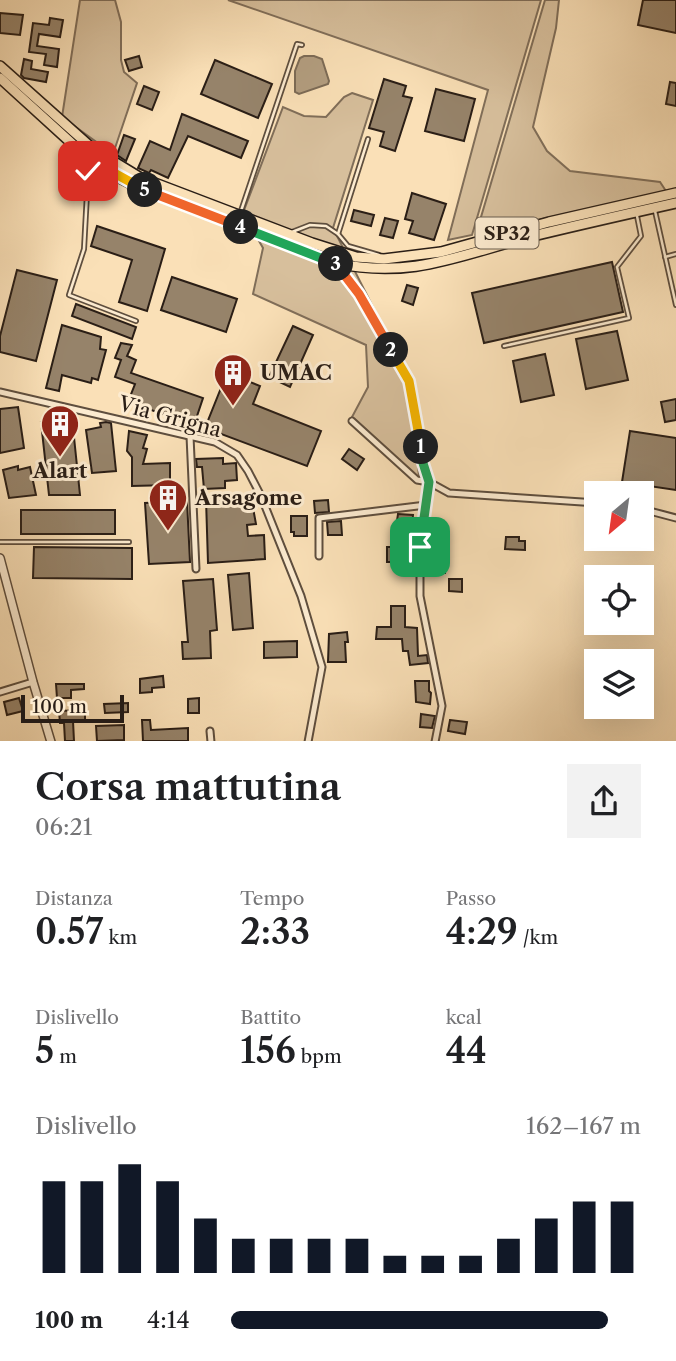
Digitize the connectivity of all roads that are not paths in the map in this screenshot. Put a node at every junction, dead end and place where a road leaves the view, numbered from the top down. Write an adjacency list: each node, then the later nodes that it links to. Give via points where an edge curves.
1 (302, 45): 10 (lane, via 298,44)
2 (0, 66): 10 (main road, SP32, via 118,166)
3 (0, 78): 5 (main road, SP32)
4 (368, 139): 12 (lane)
5 (94, 162): 16 (main road, SP32, via 139,188); 18 (lane, via 88,171 84,248 69,295)
6 (676, 193): 15 (main road, SP32, via 441,252)
7 (676, 203): 8 (main road, SP32)
8 (654, 208): 9 (main road, SP32); 14 (lane)
9 (636, 212): 16 (main road, SP32, via 416,268 371,269); 19 (lane, via 641,236 617,267 629,318)
10 (239, 217): 11 (main road, SP32)
11 (286, 234): 12 (lane, via 318,224); 15 (main road, SP32, via 356,257)
12 (338, 234): 15 (lane, via 348,246)
13 (676, 254): 14 (lane)
14 (665, 257): 17 (lane)
15 (384, 259)
16 (335, 263): 20 (main road, via 359,294)
17 (676, 305)
18 (136, 321)
19 (504, 346)
20 (409, 381): 24 (street)
21 (0, 392): 23 (street, Via Grigna)
22 (352, 421): 24 (street, via 417,480)
23 (190, 436): 33 (street); 39 (street, Via Grigna, via 215,442 237,455 261,496 291,571 322,667)
24 (429, 482): 25 (street, via 449,494); 26 (street)
25 (584, 502)
26 (426, 505): 31 (street, via 319,518); 40 (street, via 420,596 442,706)
27 (654, 512): 28 (street)
28 (676, 518)
29 (0, 542): 30 (lane)
30 (129, 542)
31 (319, 556)
32 (0, 558): 34 (street)
33 (196, 569)
34 (33, 682): 35 (street); 37 (street)
35 (0, 692)
36 (210, 732): 38 (street)
37 (51, 741)
38 (211, 741)
39 (309, 741)
40 (435, 741)

